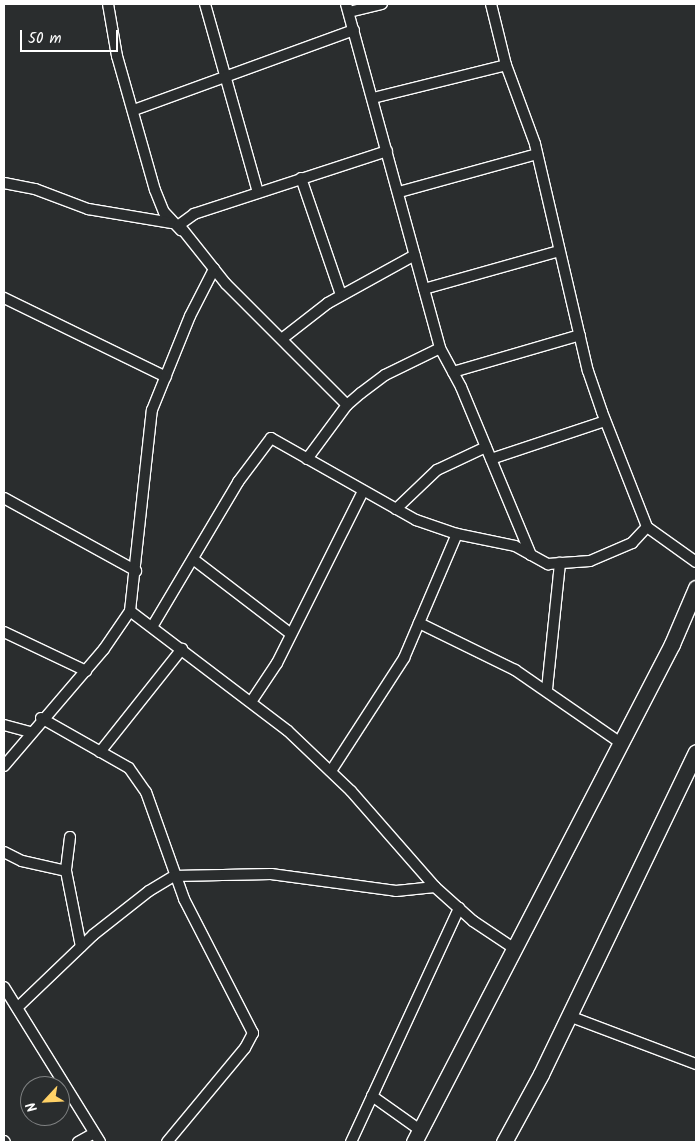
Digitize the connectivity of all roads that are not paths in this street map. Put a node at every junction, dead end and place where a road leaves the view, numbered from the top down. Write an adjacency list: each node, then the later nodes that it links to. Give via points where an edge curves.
1 (108, 4): 10 (street, via 117,56)
2 (206, 4): 8 (street)
3 (382, 4): 5 (street)
4 (491, 4): 7 (street)
5 (347, 8): 6 (street)
6 (354, 30): 8 (street); 9 (street)
7 (506, 65): 9 (street); 12 (street)
8 (226, 78): 10 (street); 16 (street)
9 (373, 98): 11 (street)
10 (134, 110): 17 (street, via 155,190)
11 (387, 151): 13 (street); 15 (street)
12 (537, 154): 15 (street); 19 (street)
13 (301, 178): 16 (street); 23 (street)
14 (4, 184): 17 (street, via 34,189 88,209)
15 (399, 192): 20 (street)
16 (258, 193): 18 (street, via 186,218 179,225)
17 (172, 223): 18 (street)
18 (181, 230): 21 (street)
19 (559, 251): 22 (street); 25 (street)
20 (415, 254): 22 (street); 23 (street)
21 (214, 269): 26 (street); 29 (street, via 190,316)
22 (424, 289): 27 (street)
23 (341, 295): 26 (street)
24 (4, 298): 29 (street)
25 (580, 335): 28 (street); 31 (street)
26 (283, 338): 30 (street)
27 (440, 348): 28 (street); 30 (street, via 385,375)
28 (453, 372): 32 (street)
29 (166, 377): 44 (street, via 152,410)
30 (347, 405): 33 (street)
31 (605, 421): 34 (street); 38 (street)
32 (486, 447): 34 (street); 37 (street, via 437,470)
33 (307, 458): 35 (street); 41 (street, via 271,438 238,482)
34 (491, 458): 40 (street)
35 (362, 491): 37 (street); 50 (street)
36 (4, 498): 44 (street)
37 (396, 509): 39 (street)
38 (648, 527): 42 (street); 43 (street, via 632,543 590,561)
39 (457, 534): 40 (street, via 516,546); 47 (street)
40 (531, 554): 43 (street, via 548,564)
41 (193, 559): 48 (street); 50 (street)
42 (696, 562)
43 (560, 563): 53 (street)
44 (136, 571): 46 (street)
45 (696, 588): 58 (main road, via 672,644)
46 (130, 611): 48 (street); 52 (street)
47 (419, 623): 53 (street, via 472,646); 62 (street, via 384,693)
48 (152, 627): 51 (street)
49 (4, 632): 52 (street)
50 (291, 634): 54 (street)
51 (182, 649): 54 (street); 59 (street)
52 (86, 671): 55 (street)
53 (547, 689): 58 (street)
54 (251, 702): 62 (street)
55 (41, 718): 57 (street); 59 (street)
56 (4, 724): 57 (street)
57 (30, 732): 61 (street)
58 (618, 740): 70 (main road)
59 (100, 752): 66 (street, via 129,768 146,792)
60 (696, 755): 73 (main road)
61 (4, 766)
62 (331, 771): 67 (street)
63 (70, 837): 65 (street)
64 (4, 852): 65 (street, via 22,862)
65 (66, 871): 69 (street)
66 (174, 876): 67 (street, via 271,874 396,891); 69 (street, via 149,891); 80 (street, via 253,1033 245,1048)
67 (435, 887): 68 (street)
68 (459, 908): 70 (street); 75 (street)
69 (81, 947): 72 (street)
70 (512, 947): 77 (main road)
71 (4, 987): 72 (street)
72 (18, 1007): 76 (street)
73 (569, 1016): 74 (street); 82 (main road)
74 (696, 1064)
75 (372, 1096): 77 (street); 81 (street)
76 (94, 1132): 78 (street); 79 (street)
77 (417, 1136)
78 (78, 1142)
79 (100, 1142)
80 (167, 1142)
81 (350, 1142)
82 (504, 1142)

